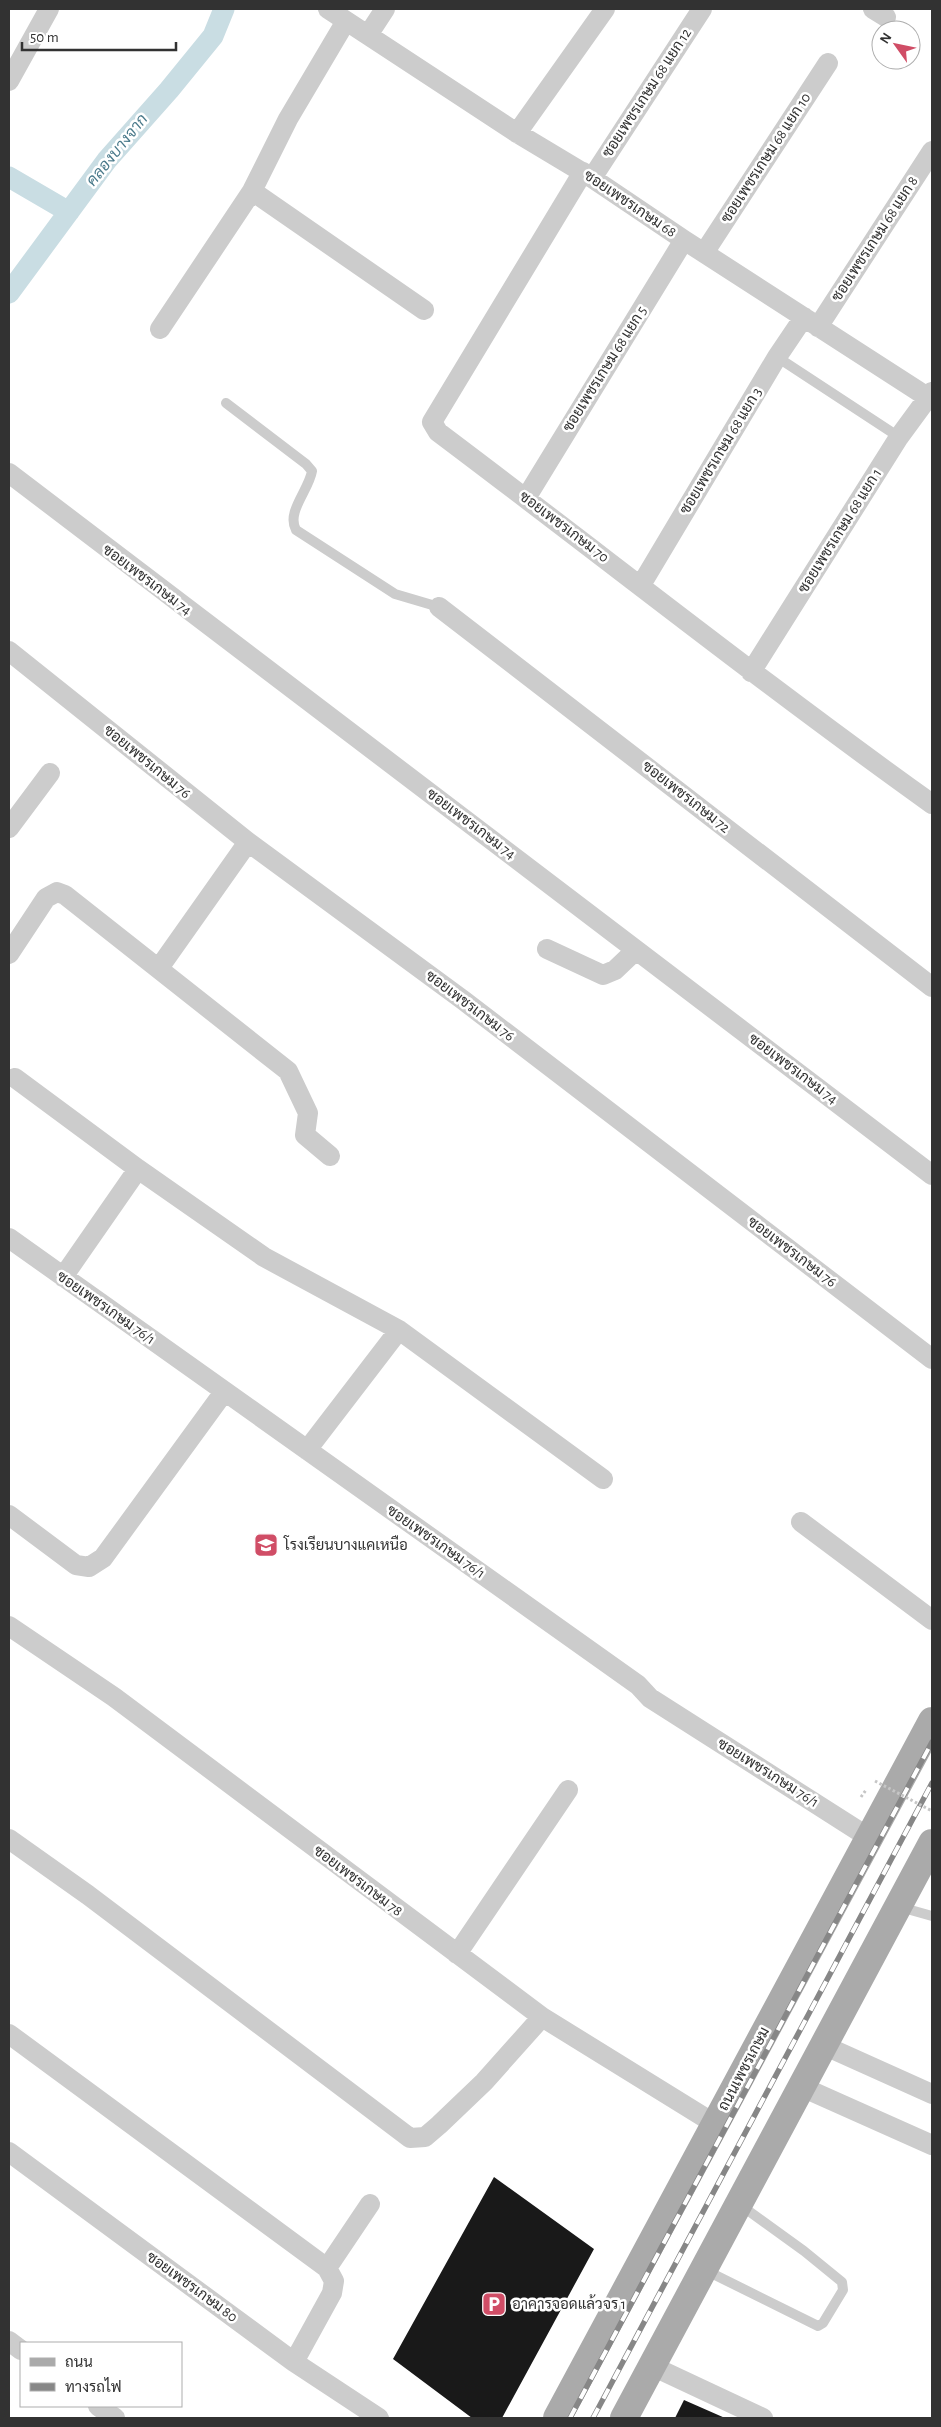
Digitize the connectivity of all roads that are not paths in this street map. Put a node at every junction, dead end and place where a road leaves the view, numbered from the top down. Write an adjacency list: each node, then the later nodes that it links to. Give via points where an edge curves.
1 (49, 9): 9 (street)
2 (328, 9): 6 (street, ซอยเพชรเกษม 68)
3 (385, 9): 7 (street)
4 (604, 9): 10 (street)
5 (702, 9): 12 (street, ซอยเพชรเกษม 68 แยก 12)
6 (346, 21): 7 (street, ซอยเพชรเกษม 68); 13 (street, via 288,119)
7 (368, 35): 10 (street, ซอยเพชรเกษม 68)
8 (828, 63): 15 (street, ซอยเพชรเกษม 68 แยก 10)
9 (9, 81)
10 (517, 133): 12 (street, ซอยเพชรเกษม 68)
11 (932, 151): 17 (street, ซอยเพชรเกษม 68 แยก 8)
12 (588, 175): 14 (street, ซอยเพชรเกษม 68); 24 (street, ซอยเพชรเกษม 70, via 432,422 438,432)
13 (252, 190): 16 (street); 18 (street)
14 (684, 240): 15 (street, ซอยเพชรเกษม 68); 24 (street, ซอยเพชรเกษม 68 แยก 5)
15 (704, 253): 17 (street, ซอยเพชรเกษม 68)
16 (424, 310)
17 (811, 322): 19 (street, ซอยเพชรเกษม 68 แยก 3); 20 (street, ซอยเพชรเกษม 68)
18 (160, 329)
19 (777, 357): 22 (lane); 25 (street, ซอยเพชรเกษม 68 แยก 3)
20 (931, 396): 22 (street, ซอยเพชรเกษม 68 แยก 1)
21 (226, 403): 26 (lane, via 312,471 293,516 296,530 395,594)
22 (899, 437): 28 (street, ซอยเพชรเกษม 68 แยก 1)
23 (9, 473): 34 (street, ซอยเพชรเกษม 74)
24 (526, 498): 25 (street, ซอยเพชรเกษม 70)
25 (641, 585): 28 (street, ซอยเพชรเกษม 70)
26 (439, 608): 37 (street, ซอยเพชรเกษม 72)
27 (9, 652): 32 (street, ซอยเพชรเกษม 76)
28 (751, 672): 30 (street, ซอยเพชรเกษม 70)
29 (50, 774): 31 (street)
30 (932, 804)
31 (9, 828)
32 (248, 842): 36 (street); 45 (street, ซอยเพชรเกษม 76, via 463,1000)
33 (547, 949): 34 (street, via 603,975 615,970)
34 (636, 950): 41 (street, ซอยเพชรเกษม 74)
35 (9, 954): 36 (street, via 46,898 57,892)
36 (159, 968): 39 (street, via 288,1071 308,1113 306,1135)
37 (932, 987)
38 (15, 1078): 40 (street)
39 (330, 1156)
40 (138, 1169): 43 (street); 44 (street, via 264,1256)
41 (932, 1175)
42 (9, 1238): 43 (street, ซอยเพชรเกษม 76/1)
43 (63, 1277): 46 (street, ซอยเพชรเกษม 76/1)
44 (399, 1330): 47 (street); 48 (street)
45 (932, 1359)
46 (224, 1392): 47 (street, ซอยเพชรเกษม 76/1); 49 (street, via 103,1558 89,1567 76,1565)
47 (307, 1450): 55 (street, ซอยเพชรเกษม 76/1, via 638,1685 650,1698)
48 (603, 1479)
49 (9, 1515)
50 (801, 1522): 51 (street)
51 (932, 1620)
52 (9, 1626): 60 (street, ซอยเพชรเกษม 78, via 114,1697)
53 (932, 1720): 55 (main road, ถนนเพชรเกษม)
54 (568, 1790): 60 (street)
55 (868, 1837): 66 (main road, ถนนเพชรเกษม)
56 (9, 1839): 61 (street, via 410,2138 425,2137 440,2125)
57 (930, 1853): 58 (main road)
58 (899, 1906): 59 (lane); 63 (main road)
59 (932, 1916)
60 (457, 1954): 61 (street, ซอยเพชรเกษม 78)
61 (542, 2017): 66 (street, ซอยเพชรเกษม 78)
62 (9, 2034): 71 (street)
63 (823, 2045): 64 (main road); 65 (street)
64 (802, 2087): 67 (street); 70 (main road)
65 (932, 2094)
66 (716, 2124): 80 (main road, ถนนเพชรเกษม)
67 (932, 2145)
68 (9, 2152): 75 (street, ซอยเพชรเกษม 80)
69 (370, 2204): 71 (street)
70 (739, 2204): 72 (main road); 72 (lane, via 842,2282 843,2290 818,2326)
71 (327, 2268): 75 (street, via 334,2281 332,2293)
72 (704, 2269): 76 (main road)
73 (9, 2341): 74 (street)
74 (20, 2349)
75 (294, 2362): 79 (street, ซอยเพชรเกษม 80)
76 (652, 2366): 81 (main road); 82 (street)
77 (100, 2407): 78 (street)
78 (116, 2418)
79 (379, 2418)
80 (557, 2418)
81 (624, 2418)
82 (763, 2418)

